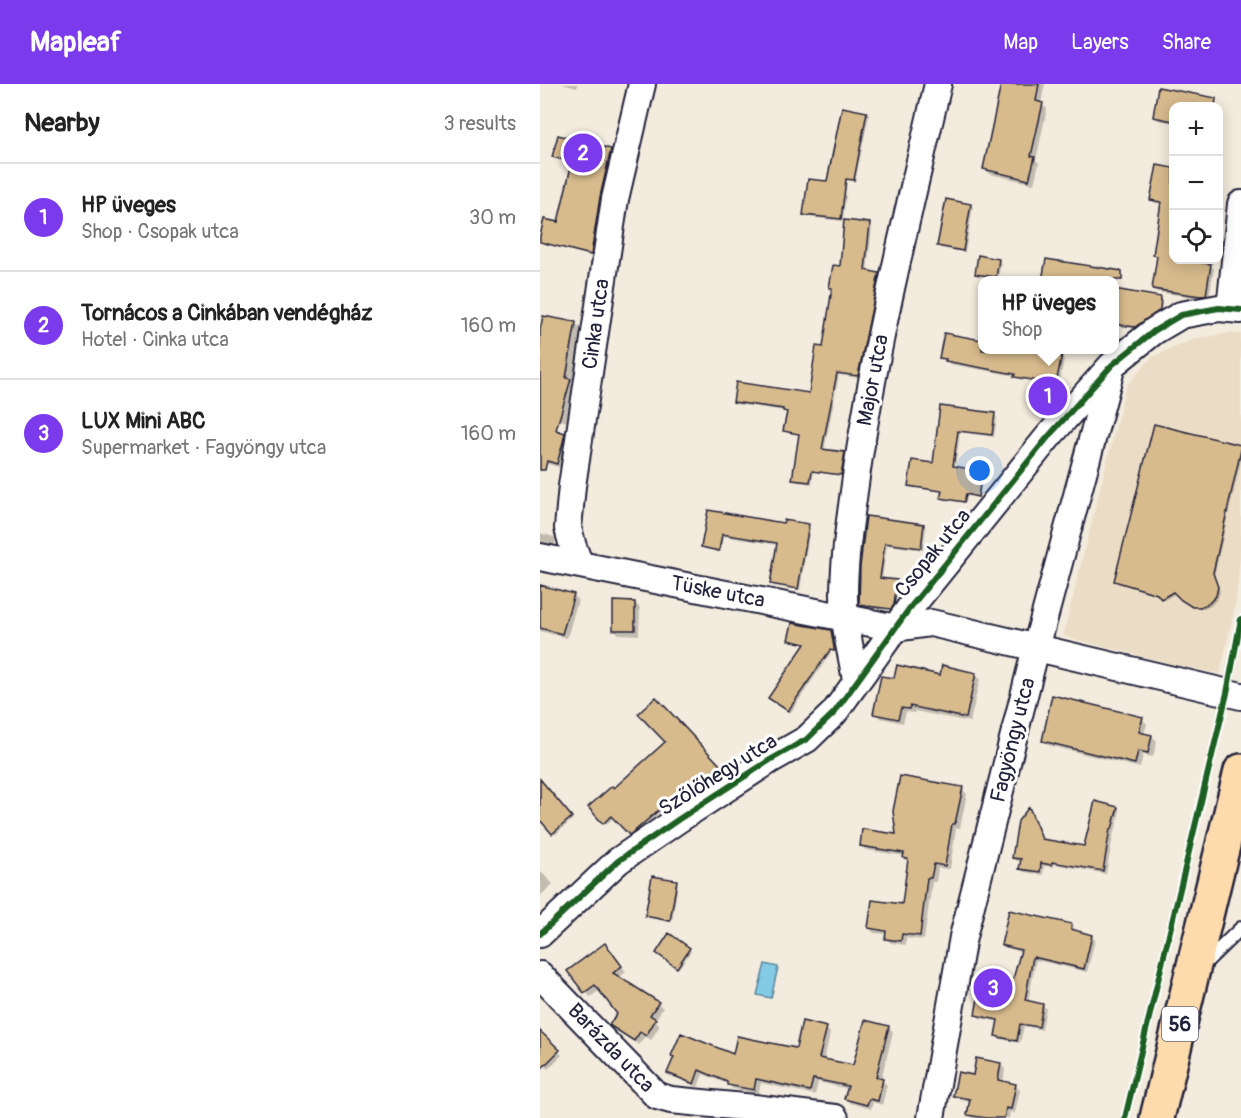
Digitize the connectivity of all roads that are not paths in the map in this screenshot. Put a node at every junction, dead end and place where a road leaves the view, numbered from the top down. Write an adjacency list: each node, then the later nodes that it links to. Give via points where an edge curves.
1 (642, 84): 7 (street, Cinka utca, via 615,199 572,486 568,528)
2 (938, 84): 8 (street, Major utca, via 863,432 844,577)
3 (1241, 204): 4 (street, Csopak utca)
4 (1236, 310): 5 (street, Csopak utca, via 1219,308 1181,315)
5 (1112, 365): 9 (street, Csopak utca, via 1047,437); 10 (street, Fagyöngy utca)
6 (540, 557): 7 (street, Tüske utca)
7 (580, 565): 8 (street, Tüske utca)
8 (845, 618): 9 (street, Tüske utca); 11 (street, Major utca)
9 (896, 628): 10 (street, via 931,623); 11 (street, Szőlőhegy utca)
10 (1036, 648): 12 (street); 20 (street, Fagyöngy utca, via 963,937)
11 (856, 681): 15 (street, Szőlőhegy utca, via 834,713 807,739 618,861)
12 (1241, 696)
13 (1241, 771): 17 (main road, 56)
14 (1241, 928): 17 (lane)
15 (540, 934)
16 (540, 975): 18 (street, Barázda utca)
17 (1191, 976): 21 (main road, 56)
18 (669, 1109): 19 (street, Barázda utca)
19 (835, 1118)
20 (931, 1118)
21 (1157, 1118)

